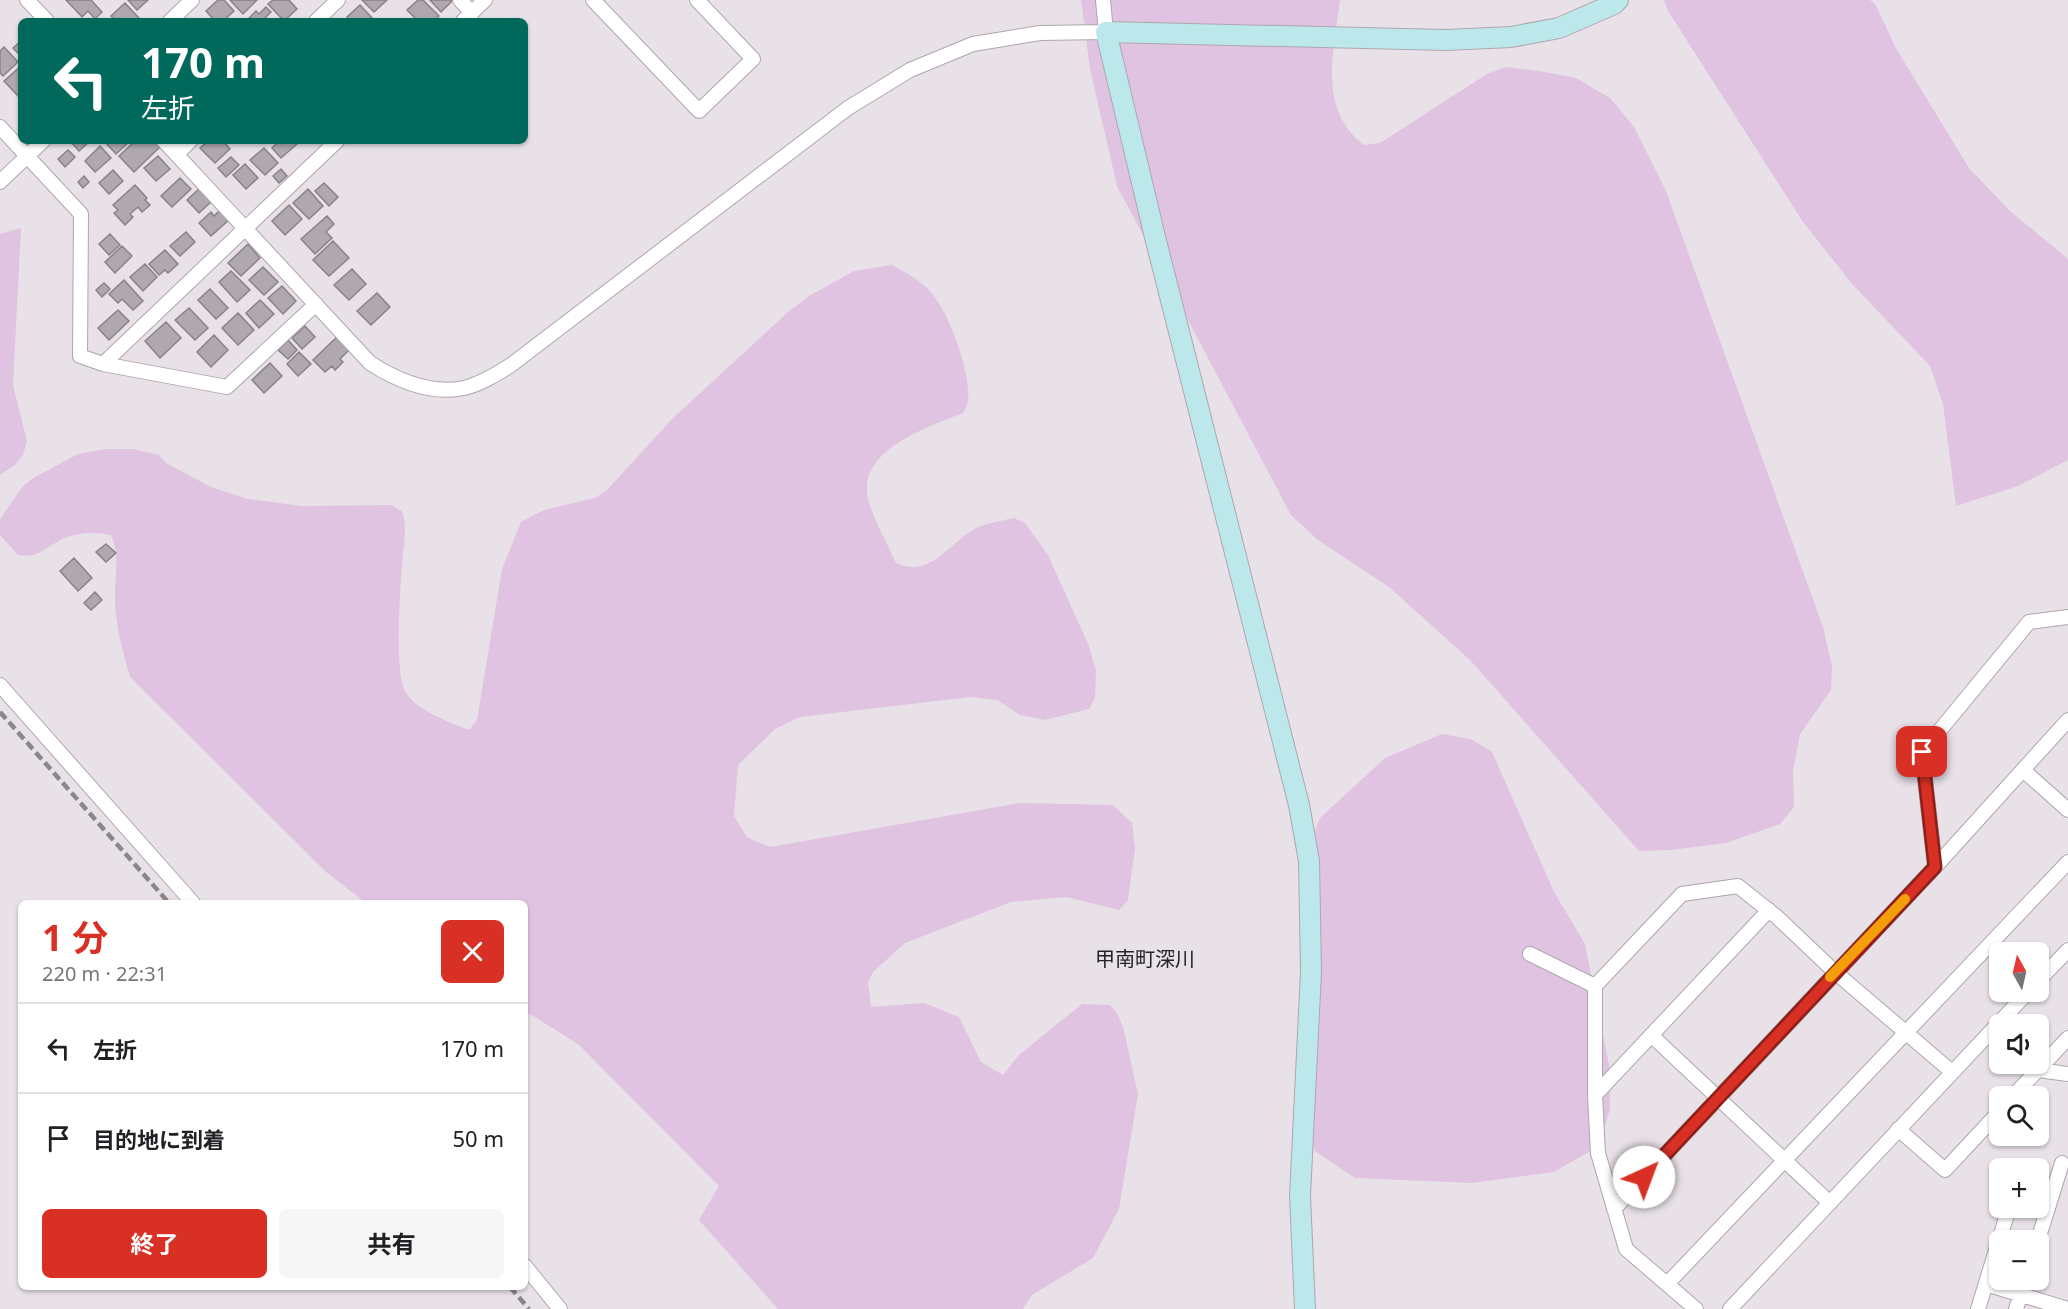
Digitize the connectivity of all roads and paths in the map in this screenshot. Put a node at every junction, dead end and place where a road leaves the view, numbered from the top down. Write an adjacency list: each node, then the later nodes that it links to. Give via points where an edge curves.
1 (192, 0): 12 (street)
2 (338, 0): 13 (street)
3 (460, 0): 10 (street)
4 (485, 0): 10 (street)
5 (593, 0): 6 (street, via 699,111 753,59)
6 (697, 0)
7 (1103, 0): 14 (street)
8 (1618, 0): 14 (street, via 1559,28 1511,37 1446,40)
9 (35, 2): 11 (street)
10 (468, 17)
11 (45, 18)
12 (173, 18)
13 (319, 18)
14 (1106, 32): 24 (street, via 1040,33 973,44 910,70 848,108 511,365 478,383 463,388 424,387 388,375 370,363); 66 (street, via 1299,805 1309,861 1311,972 1300,1196)
15 (0, 127): 21 (street)
16 (40, 144): 21 (street)
17 (167, 144): 20 (street)
18 (187, 144): 20 (street)
19 (334, 144): 23 (street)
20 (177, 154): 23 (street)
21 (27, 156): 22 (street); 25 (street, via 81,214 80,356)
22 (0, 182)
23 (245, 229): 24 (street); 25 (street)
24 (316, 304): 25 (street, via 227,387)
25 (103, 364)
26 (2068, 617): 32 (street, via 2029,622 1922,752)
27 (0, 685): 33 (street)
28 (2068, 720): 29 (street)
29 (2023, 770): 30 (street); 32 (street)
30 (2068, 810)
31 (2068, 862): 41 (street)
32 (1935, 867): 38 (street)
33 (190, 900)
34 (1769, 910): 38 (street); 39 (street, via 1738,886 1682,894); 42 (street)
35 (2068, 950): 37 (street)
36 (1530, 954): 39 (street)
37 (2049, 970)
38 (1835, 972): 41 (street); 51 (street)
39 (1595, 986): 50 (street)
40 (2018, 1002): 46 (street)
41 (1906, 1031): 46 (street); 54 (street)
42 (1651, 1035): 50 (street); 51 (street)
43 (2068, 1038): 44 (street)
44 (2049, 1058)
45 (2049, 1071): 48 (street)
46 (1952, 1072): 53 (street)
47 (2034, 1074): 49 (street)
48 (2068, 1074)
49 (2023, 1086)
50 (1595, 1095): 57 (street, via 1598,1153)
51 (1717, 1098): 54 (street); 57 (street)
52 (1989, 1123): 53 (street, via 1945,1170)
53 (1898, 1129): 56 (street)
54 (1784, 1160): 56 (street); 61 (street)
55 (2062, 1163): 59 (street)
56 (1830, 1203): 68 (street)
57 (1614, 1209): 61 (street, via 1626,1249)
58 (2006, 1218): 62 (street)
59 (2041, 1230)
60 (528, 1270): 65 (street)
61 (1667, 1284): 67 (street)
62 (1986, 1284): 64 (street); 69 (street)
63 (2022, 1290): 64 (street)
64 (2021, 1294): 70 (street); 71 (street)
65 (561, 1309)
66 (1305, 1309)
67 (1696, 1309)
68 (1730, 1309)
69 (1978, 1309)
70 (2016, 1309)
71 (2068, 1309)

